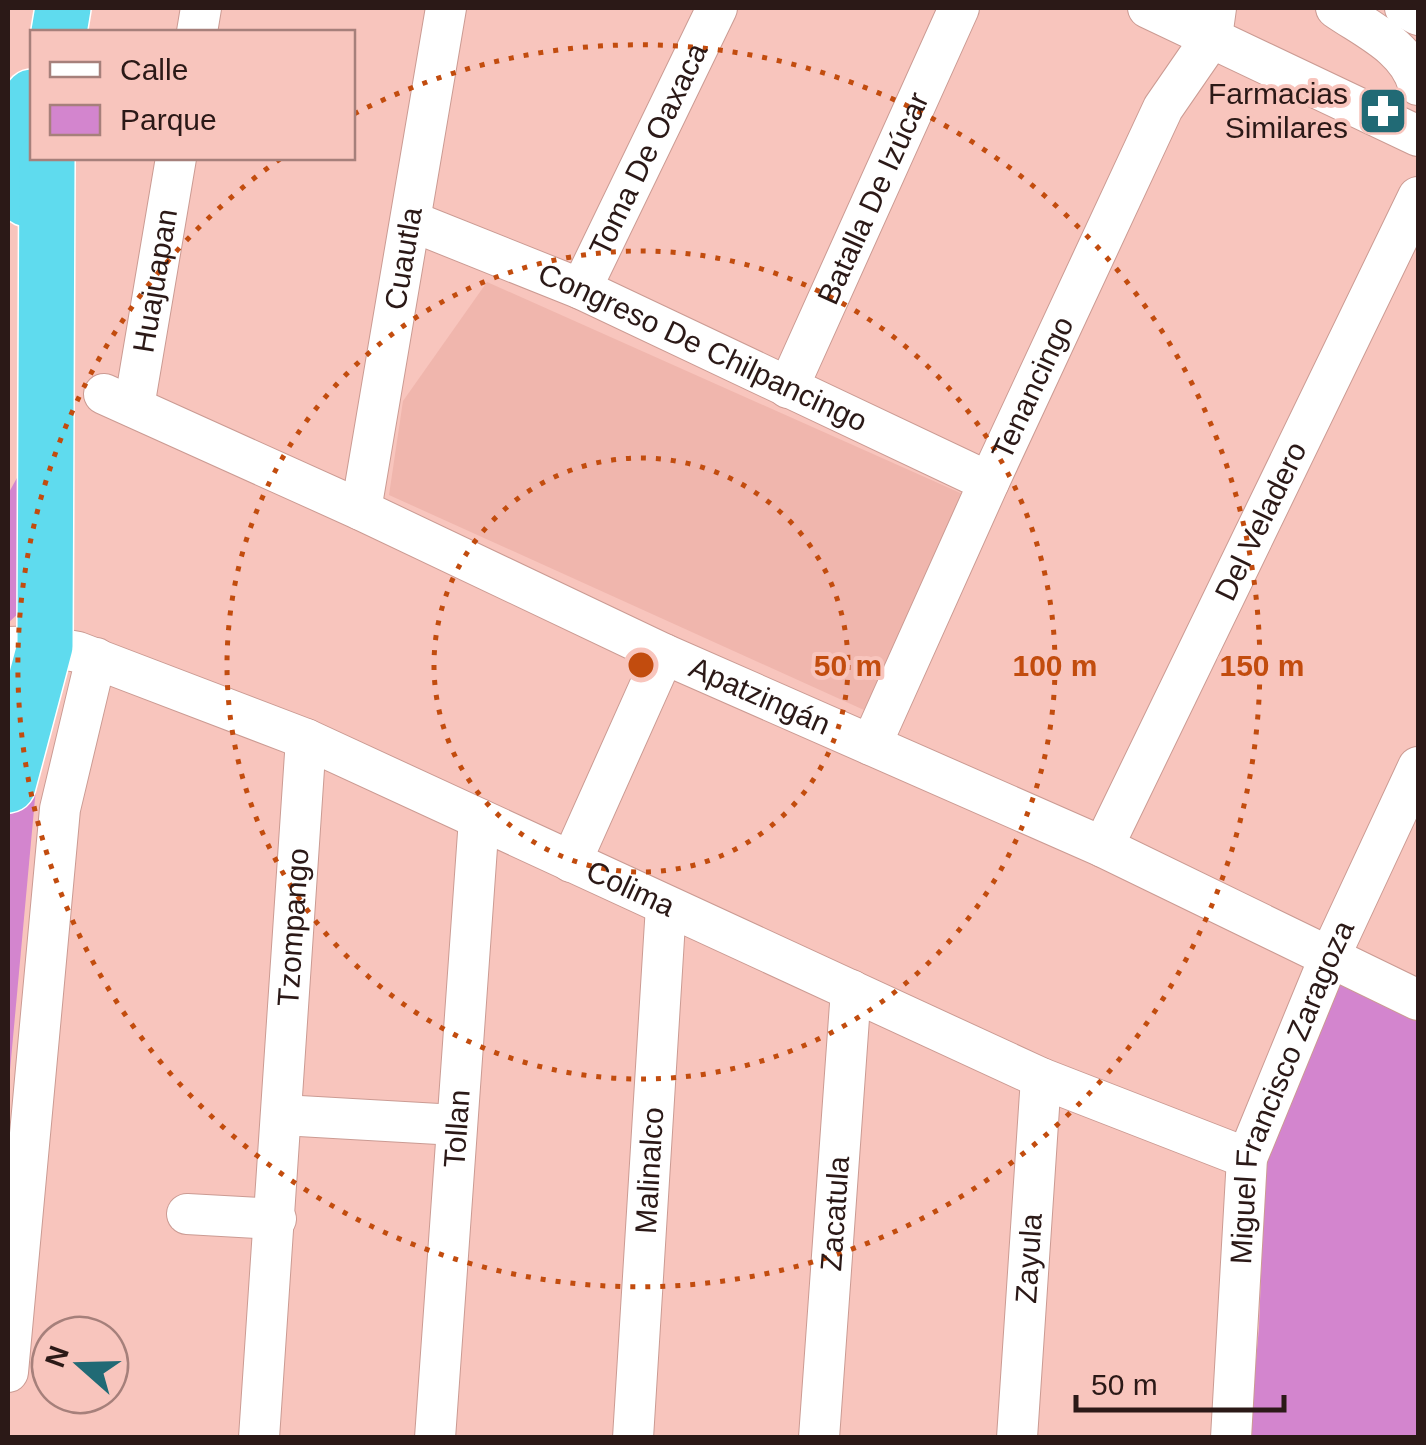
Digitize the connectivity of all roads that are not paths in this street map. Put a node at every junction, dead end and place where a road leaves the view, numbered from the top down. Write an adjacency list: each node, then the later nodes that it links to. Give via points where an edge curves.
1 (446, 8): 15 (street, Cuautla)
2 (717, 8): 16 (street, Toma De Oaxaca)
3 (959, 8): 17 (street, Batalla De Izúcar)
4 (1148, 8): 8 (street)
5 (1336, 8): 9 (street, via 1402,54)
6 (1405, 8): 7 (street)
7 (1418, 15)
8 (1214, 22): 11 (street); 20 (street, Tenancingo, via 1163,108)
9 (1418, 85)
10 (30, 135): 19 (highway, via 24,429)
11 (1418, 136)
12 (48, 160): 22 (highway)
13 (176, 160): 18 (street, Huajuapan)
14 (1418, 197): 29 (street, Del Veladero)
15 (410, 220): 16 (street, Congreso De Chilpancingo); 21 (street, Cuautla)
16 (580, 289): 17 (street, Congreso De Chilpancingo)
17 (788, 388): 20 (street, Congreso De Chilpancingo)
18 (119, 401): 21 (street, Apatzingán)
19 (8, 468)
20 (988, 482): 25 (street, Tenancingo)
21 (360, 510): 23 (street, Apatzingán)
22 (50, 650): 24 (street, Colima); 27 (highway); 41 (street, via 60,808)
23 (664, 654): 25 (street, Apatzingán); 30 (street)
24 (306, 740): 28 (street, Colima); 36 (street, Tzompango)
25 (871, 745): 29 (street, Apatzingán)
26 (1416, 777): 32 (street, Miguel Francisco Zaragoza)
27 (8, 786)
28 (479, 819): 30 (street, Colima); 37 (street, Tollan)
29 (1103, 847): 32 (street, Apatzingán)
30 (571, 862): 31 (street, Colima)
31 (666, 906): 33 (street, Colima); 44 (street, Malinalco)
32 (1330, 956): 34 (street, Apatzingán); 38 (street, Miguel Francisco Zaragoza)
33 (851, 990): 35 (street, Colima); 45 (street, Zacatula)
34 (1418, 1000)
35 (1041, 1078): 38 (street, Colima); 46 (street, Zayula)
36 (282, 1115): 37 (street); 40 (street, Tzompango)
37 (456, 1125): 43 (street, Tollan)
38 (1247, 1158): 47 (street, Miguel Francisco Zaragoza)
39 (188, 1214): 40 (street)
40 (276, 1219): 42 (street, Tzompango)
41 (8, 1372)
42 (259, 1438)
43 (435, 1438)
44 (632, 1438)
45 (819, 1438)
46 (1016, 1438)
47 (1231, 1438)

